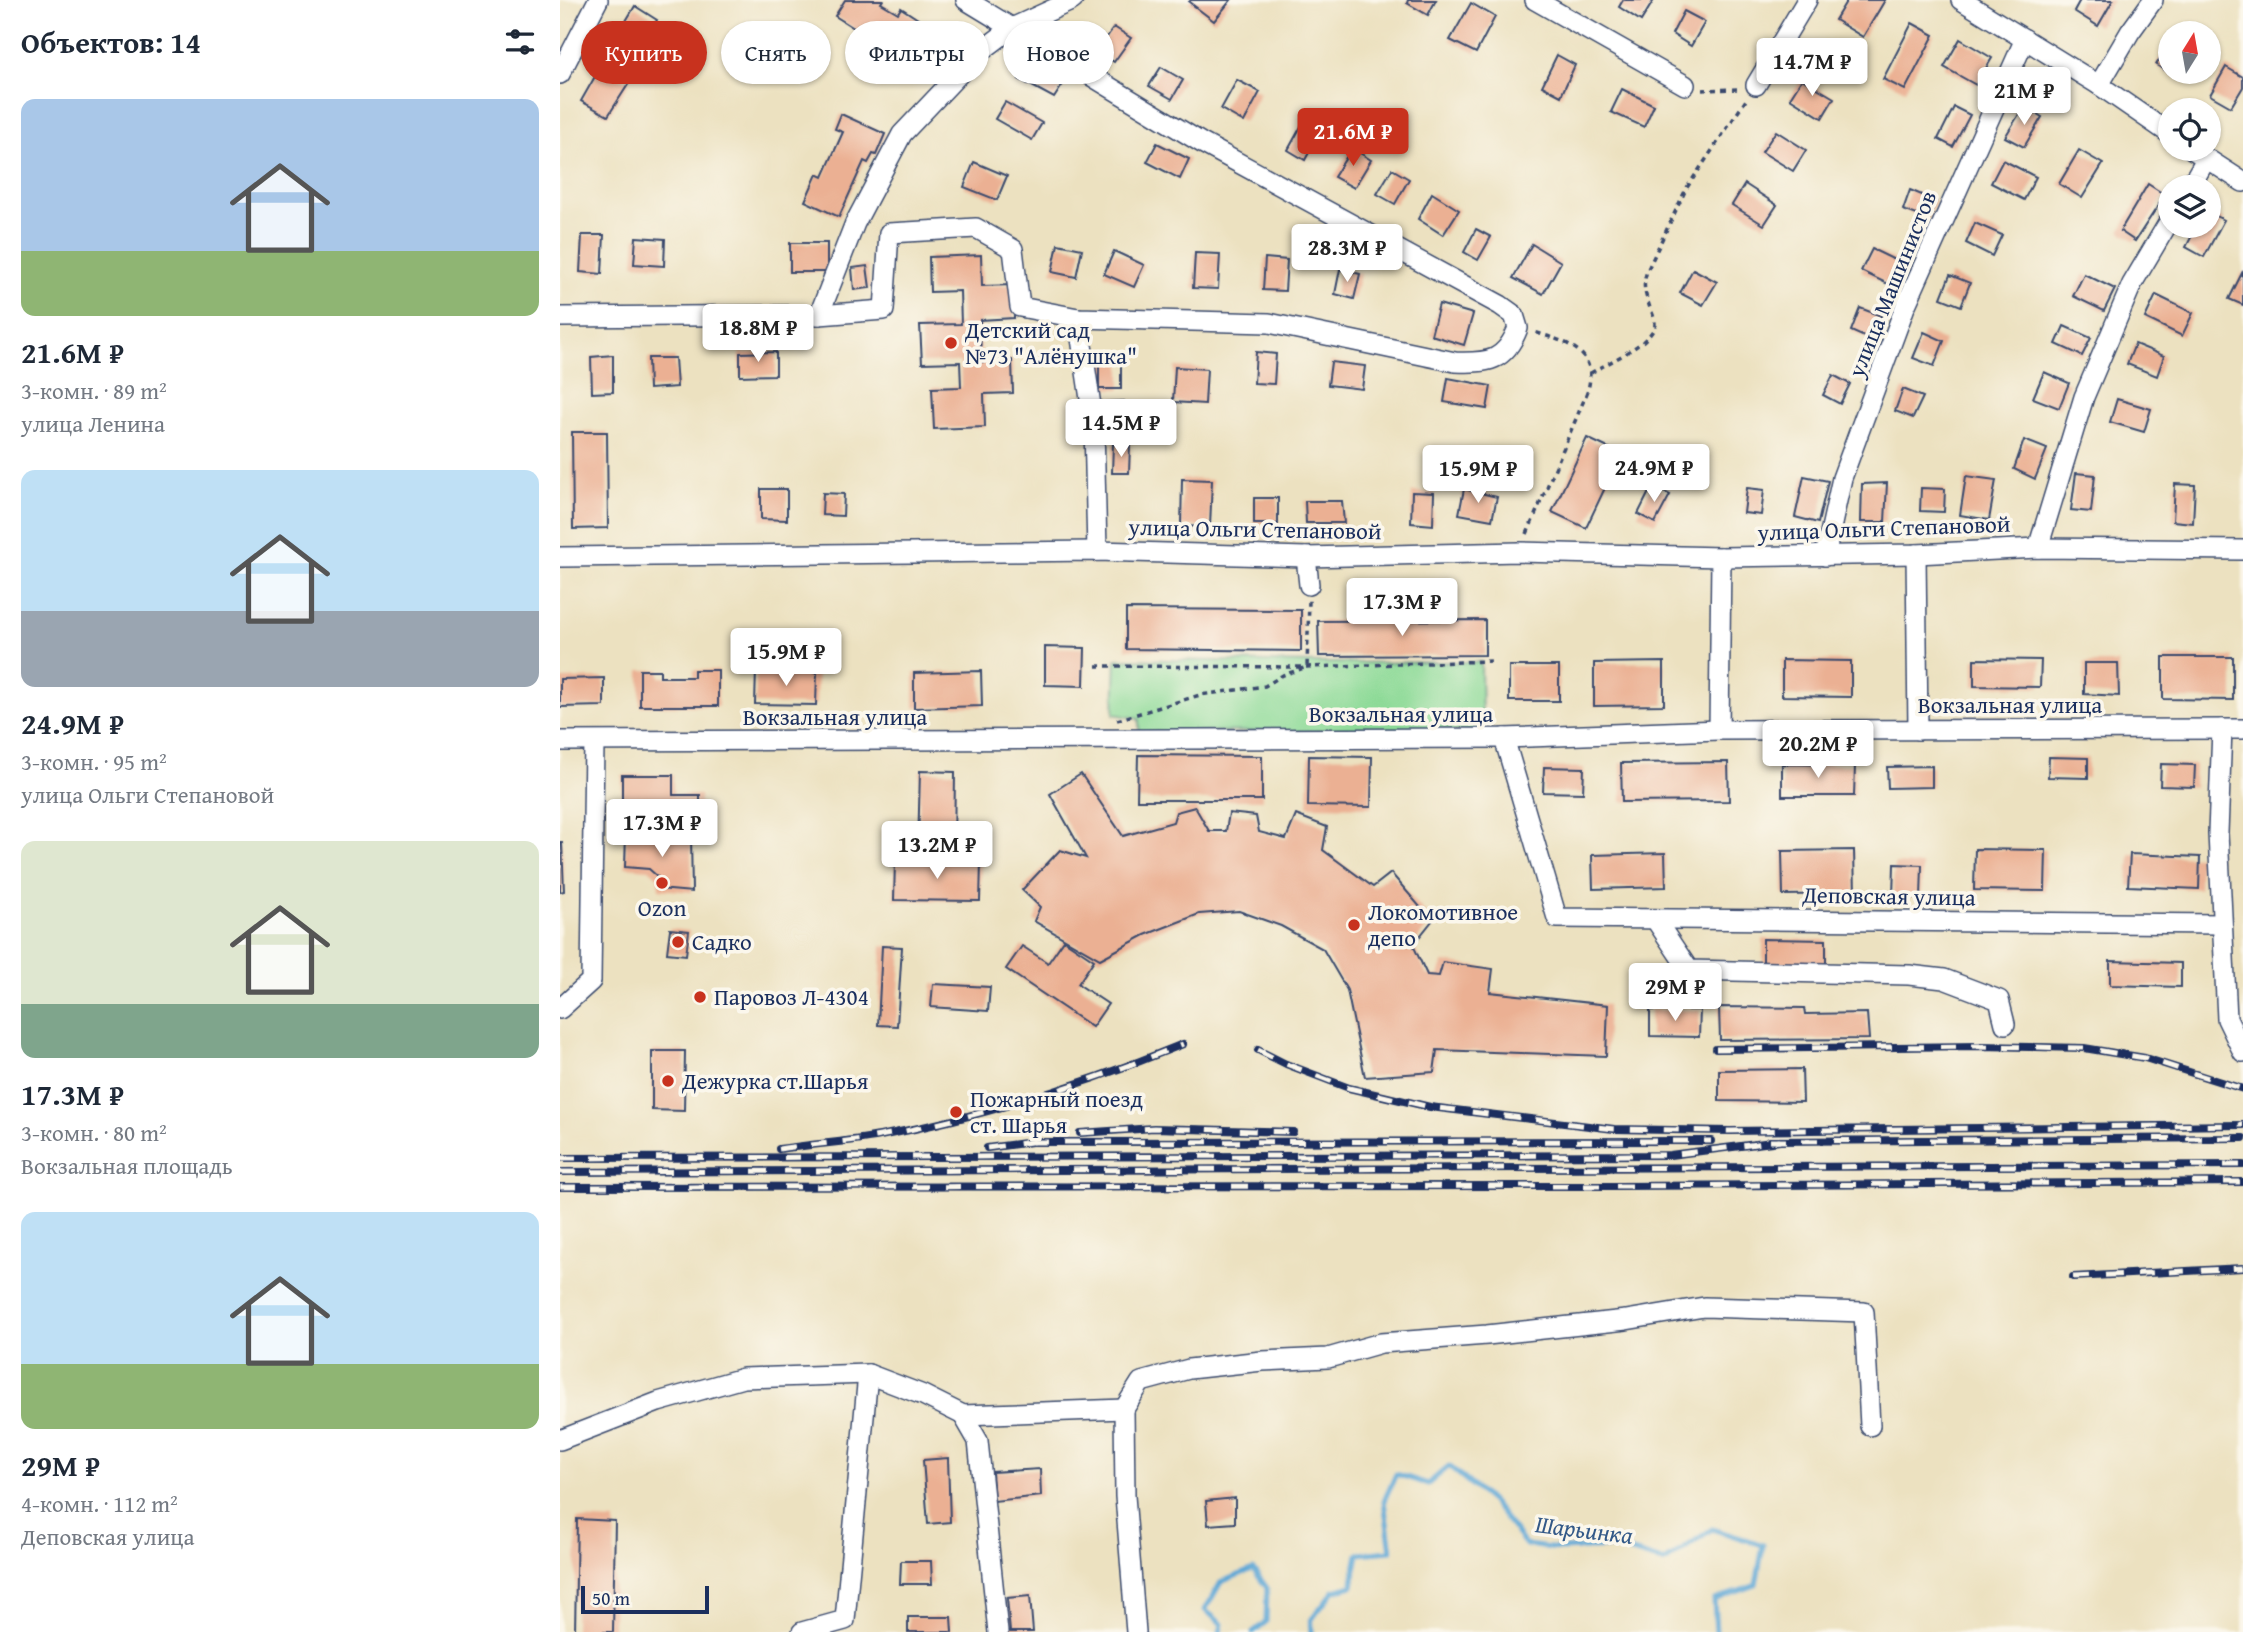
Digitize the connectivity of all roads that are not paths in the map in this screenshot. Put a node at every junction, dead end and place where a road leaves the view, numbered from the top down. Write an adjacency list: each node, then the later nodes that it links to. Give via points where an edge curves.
1 (598, 0): 12 (street)
2 (966, 0): 9 (street)
3 (1073, 0): 8 (street)
4 (1535, 0): 14 (street)
5 (1808, 0): 16 (street)
6 (1961, 0): 11 (street)
7 (2153, 0): 15 (street)
8 (1029, 21)
9 (1003, 23)
10 (1003, 35): 21 (street, via 980,52 902,134 855,223)
11 (2025, 39): 15 (street); 29 (street, улица Машинистов, via 1905,307 1842,478)
12 (560, 74)
13 (1104, 84): 23 (street, via 1202,143 1500,305 1514,315 1518,328 1499,357 1455,362 1269,323)
14 (1685, 85)
15 (2099, 85): 17 (street)
16 (1756, 86)
17 (2158, 126)
18 (2210, 161): 19 (street)
19 (2243, 182)
20 (2159, 238): 24 (street, via 2132,285 2084,397)
21 (819, 315): 22 (street); 23 (street, via 884,310 889,233 976,228 1013,249 1020,307)
22 (560, 317)
23 (1078, 318): 26 (street, via 1094,426)
24 (2038, 548): 25 (street, улица Ольги Степановой); 27 (street, улица Ольги Степановой)
25 (2243, 550)
26 (1097, 551): 30 (street, улица Ольги Степановой); 31 (street, улица Ольги Степановой)
27 (1916, 554): 29 (street, улица Ольги Степановой); 36 (street)
28 (1721, 556): 29 (street, улица Ольги Степановой); 31 (street, улица Ольги Степановой, via 1520,552); 35 (street)
29 (1825, 556)
30 (560, 557)
31 (1306, 557): 32 (street)
32 (1309, 585)
33 (2222, 729): 34 (street, Вокзальная улица); 36 (street, Вокзальная улица); 41 (street)
34 (2243, 729)
35 (1719, 730): 36 (street, Вокзальная улица); 37 (street, Вокзальная улица)
36 (1918, 730)
37 (1504, 738): 39 (street, Вокзальная улица); 40 (street, Деповская улица, via 1557,918)
38 (560, 741): 39 (street, Вокзальная улица)
39 (594, 742): 42 (street, via 591,981)
40 (1655, 919): 41 (street, Деповская улица); 43 (street, via 1689,970 1944,979 1999,1000)
41 (2221, 924): 44 (street, via 2227,1019)
42 (560, 1009)
43 (2005, 1024)
44 (2243, 1052)
45 (868, 1374): 47 (street); 49 (street, via 743,1378 659,1402); 50 (street, via 845,1620)
46 (1124, 1409): 47 (street); 48 (street, via 1142,1382 1189,1369 1328,1358 1381,1343 1626,1320 1704,1307 1864,1312); 52 (street, via 1125,1496)
47 (963, 1415): 51 (street, via 978,1441)
48 (1871, 1426)
49 (560, 1440)
50 (802, 1632)
51 (998, 1632)
52 (1136, 1632)

